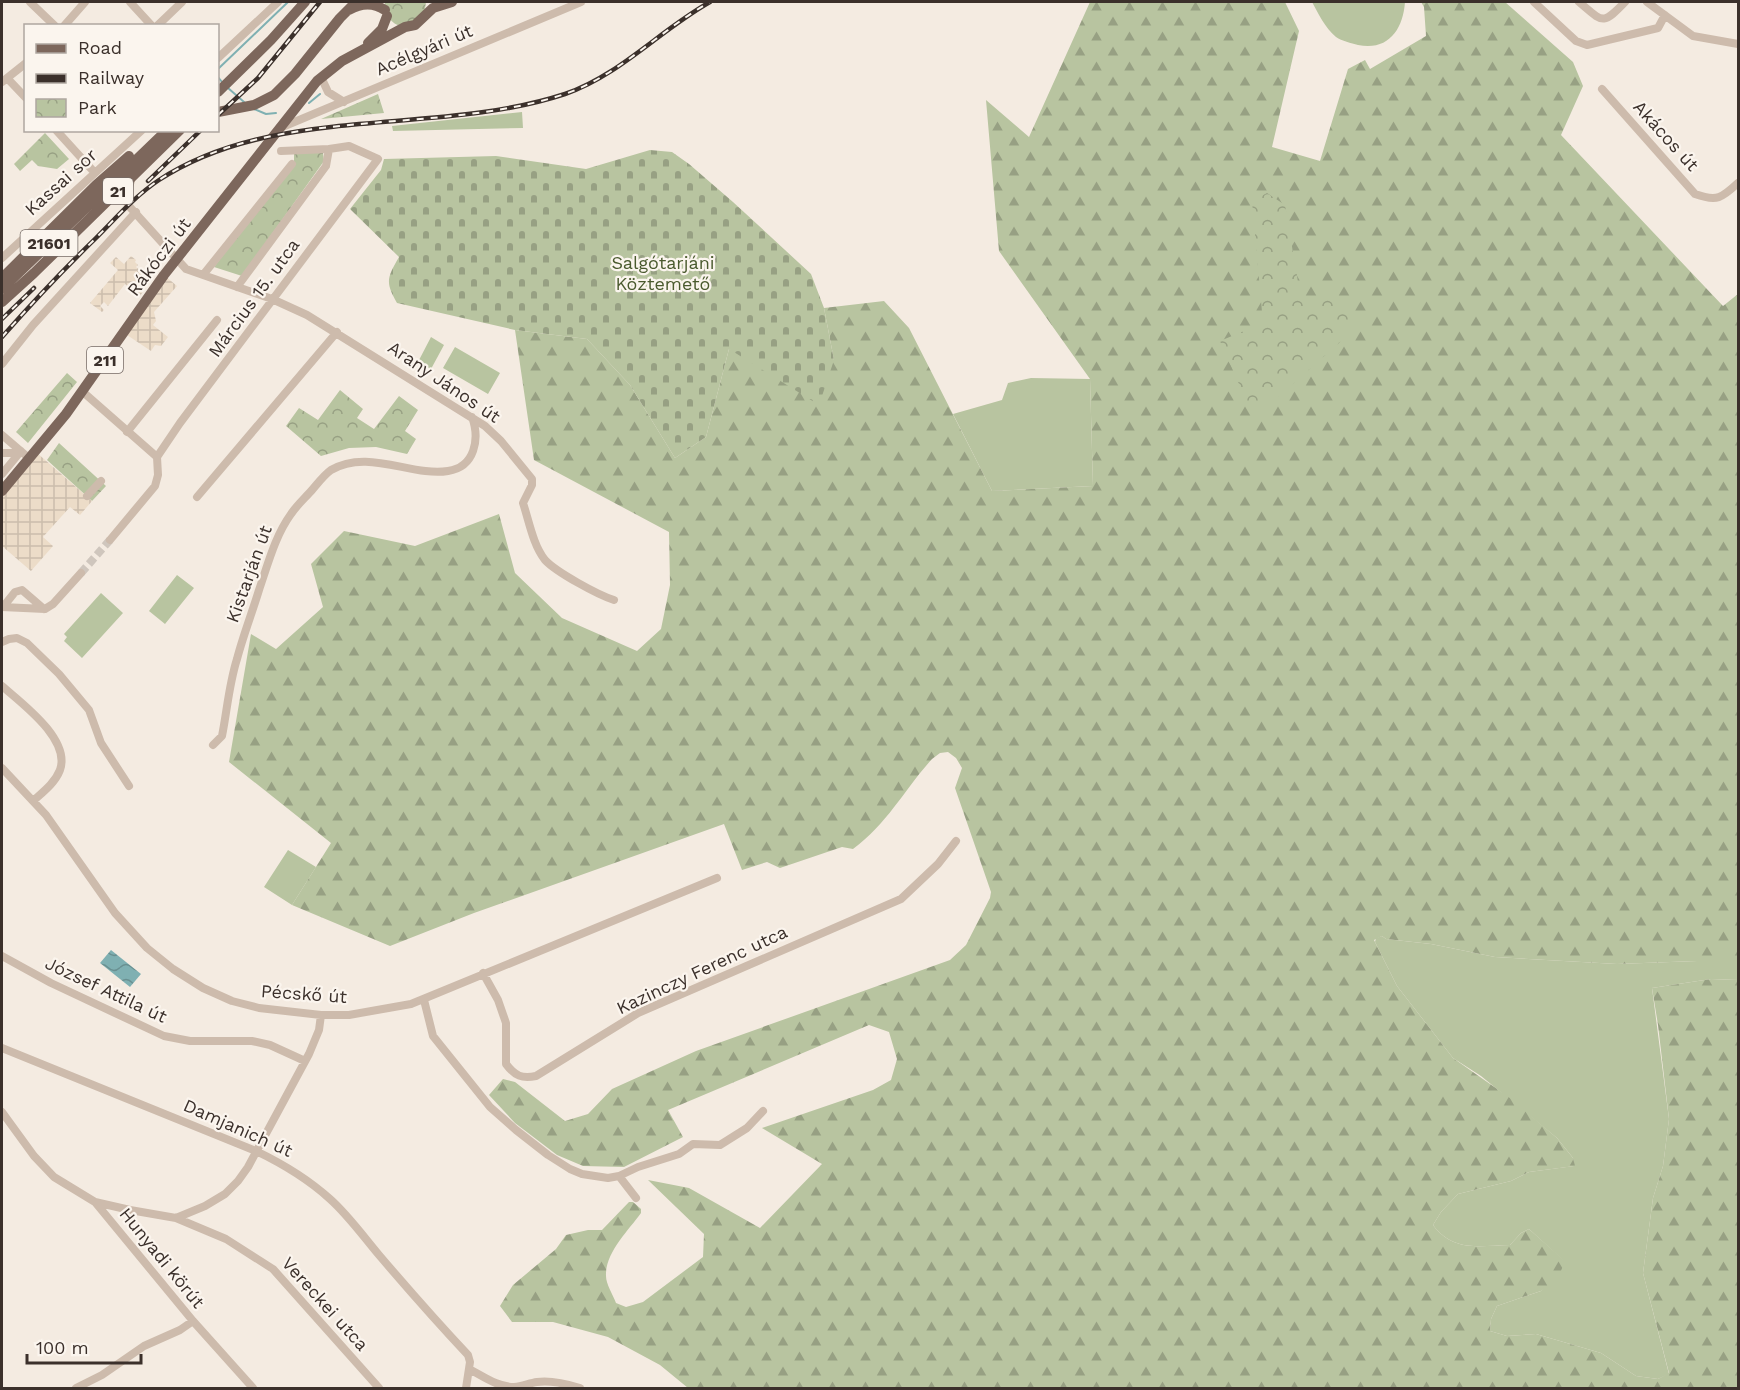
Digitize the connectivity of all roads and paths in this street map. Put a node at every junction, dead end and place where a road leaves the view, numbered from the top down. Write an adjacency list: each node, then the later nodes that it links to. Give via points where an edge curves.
1 (30, 2): 19 (street)
2 (85, 2): 20 (street)
3 (130, 2): 21 (street)
4 (182, 2): 22 (street)
5 (278, 2): 26 (street)
6 (304, 2): 31 (main road)
7 (356, 2): 18 (main road)
8 (425, 2): 16 (main road)
9 (452, 2): 16 (main road)
10 (581, 2): 33 (street, Acélgyári út)
11 (1534, 2): 17 (street, via 1576,41 1587,45 1658,27)
12 (1579, 2): 13 (street, via 1603,19)
13 (1624, 2)
14 (1653, 3): 17 (street)
15 (386, 9): 18 (main road, via 361,4); 23 (main road, via 395,25); 25 (main road, 211, via 378,34)
16 (424, 15): 23 (main road, 211, via 415,25)
17 (1665, 15): 24 (street, via 1693,36)
18 (340, 18): 34 (main road, via 282,88 262,102)
19 (54, 24)
20 (66, 24)
21 (152, 24)
22 (156, 24)
23 (405, 27): 25 (main road, 211)
24 (1738, 44)
25 (354, 55): 28 (main road, Rákóczi út / 211)
26 (219, 57)
27 (24, 65): 29 (street)
28 (321, 76): 33 (street, via 328,92); 35 (main road, Rákóczi út / 211)
29 (4, 80): 32 (street)
30 (1602, 88): 47 (street, Akácos út, via 1695,194 1709,199 1724,197)
31 (219, 90)
32 (24, 96)
33 (344, 102): 35 (street, Acélgyári út)
34 (219, 112)
35 (279, 129): 51 (main road, Rákóczi út / 211)
36 (58, 132): 44 (street)
37 (140, 132): 44 (street, Kassai sor)
38 (157, 132): 45 (main road, 21)
39 (164, 132): 57 (main road, 21601)
40 (178, 132): 46 (main road, 21)
41 (329, 149): 42 (street); 56 (street, via 326,166); 58 (street, Március 15. utca, via 349,146 374,157)
42 (281, 151)
43 (292, 164): 54 (street)
44 (95, 173): 45 (street); 48 (street); 52 (street, Kassai sor)
45 (107, 175): 48 (main road, 21)
46 (134, 176): 49 (street, via 125,198); 59 (main road, 21)
47 (1738, 183)
48 (96, 185): 55 (main road, 21)
49 (136, 212): 50 (street, Arany János út); 62 (street)
50 (165, 246): 51 (street); 53 (street, Arany János út)
51 (187, 247): 53 (main road, Rákóczi út / 211)
52 (2, 258)
53 (177, 259): 54 (street, Arany János út, via 186,269); 63 (main road, Rákóczi út / 211)
54 (203, 275): 56 (street, Arany János út)
55 (2, 278)
56 (237, 287): 58 (street, Arany János út)
57 (2, 289)
58 (272, 299): 61 (street, Arany János út); 71 (street, Március 15. utca)
59 (2, 302)
60 (217, 320): 65 (street)
61 (338, 332): 64 (street, Arany János út); 76 (street)
62 (2, 364)
63 (82, 392): 65 (street); 70 (main road, Rákóczi út / 211)
64 (472, 417): 66 (street, Arany János út); 68 (street)
65 (127, 432): 71 (street)
66 (493, 434): 68 (street, Kistarján út, via 486,435); 79 (street, Arany János út, via 532,479 523,503 546,560 557,570)
67 (2, 435): 70 (street)
68 (476, 446): 84 (street, Kistarján út, via 472,457 448,471 375,462 341,465 328,472 292,513 270,557 236,662 222,736)
69 (2, 453): 70 (street)
70 (23, 455): 72 (street); 74 (main road, Rákóczi út / 211)
71 (157, 457): 77 (street, Március 15. utca, via 155,486)
72 (2, 474)
73 (101, 481): 75 (street)
74 (2, 491)
75 (87, 496)
76 (198, 496)
77 (111, 540)
78 (81, 573): 81 (street)
79 (614, 600)
80 (2, 607): 81 (street); 81 (street, via 22,590)
81 (44, 609)
82 (2, 642): 86 (street, via 17,638 59,674 89,710 102,743)
83 (2, 686): 87 (street, via 37,718 54,738 60,754 61,767 55,778)
84 (213, 745)
85 (2, 768): 87 (street, Pécskő út)
86 (129, 786)
87 (33, 801): 93 (street, Pécskő út, via 115,913 160,960 196,984 232,1001)
88 (956, 841): 91 (street, Kazinczy Ferenc utca, via 901,899 638,1013 536,1076 518,1076 506,1064 506,1023)
89 (717, 878): 91 (street, Pécskő út)
90 (2, 956): 95 (street, József Attila út, via 164,1036 190,1041 252,1041)
91 (483, 973): 92 (street, Pécskő út)
92 (424, 1000): 93 (street, Pécskő út, via 364,1013); 99 (street, via 433,1036 504,1120 570,1169 596,1177)
93 (321, 1015): 95 (street, via 318,1035)
94 (2, 1048): 98 (street, Damjanich út)
95 (305, 1061): 98 (street)
96 (763, 1110): 99 (street, via 727,1143 693,1144 679,1154)
97 (2, 1112): 101 (street, via 48,1172)
98 (256, 1151): 102 (street, via 225,1194); 104 (street, Damjanich út, via 295,1172 338,1206 468,1355)
99 (619, 1176): 100 (street)
100 (636, 1198)
101 (95, 1202): 102 (street, Vereckei utca); 103 (street, Hunyadi körút)
102 (176, 1218): 107 (street, Vereckei utca, via 226,1239 273,1269)
103 (193, 1321): 105 (street, via 149,1343); 106 (street, Hunyadi körút)
104 (469, 1369): 108 (street); 109 (street, via 506,1386 554,1382)
105 (76, 1389)
106 (253, 1389)
107 (379, 1389)
108 (466, 1389)
109 (580, 1389)

